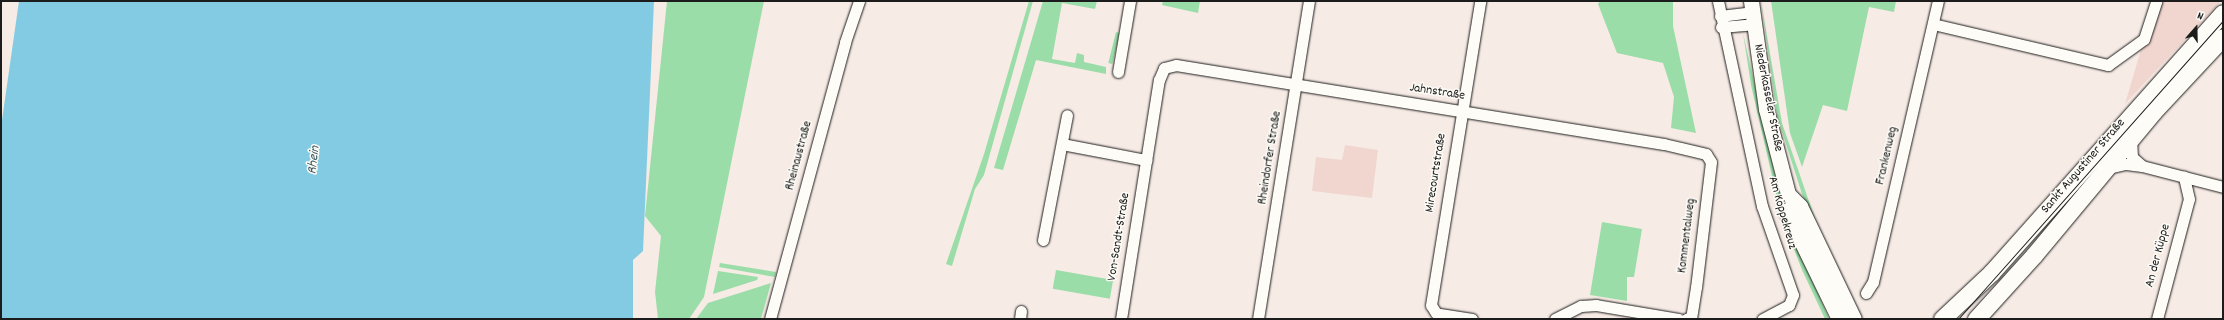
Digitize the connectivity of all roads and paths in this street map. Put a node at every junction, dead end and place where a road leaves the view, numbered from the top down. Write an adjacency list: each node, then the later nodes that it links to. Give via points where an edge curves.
1 (859, 1): 31 (street, Rheinaustraße, via 844,42)
2 (1130, 1): 14 (street)
3 (1309, 1): 15 (street, Rheindorfer Straße)
4 (1480, 1): 16 (street, Mirecourtstraße)
5 (1718, 1): 10 (street, Am Köppekreuz)
6 (1938, 1): 11 (street, Frankenweg)
7 (2156, 1): 11 (street, via 2144,39 2108,65)
8 (1752, 12): 10 (street); 27 (main road, Niederkasseler Straße, via 1766,108)
9 (2223, 13): 41 (main road, Sankt Augustiner Straße, via 1991,273)
10 (1720, 21): 38 (street, Am Köppekreuz, via 1762,206 1793,295 1790,305)
11 (1933, 24): 30 (street, Frankenweg, via 1873,282)
12 (2223, 37): 18 (main road, Sankt Augustiner Straße)
13 (1164, 68): 15 (street, Jahnstraße, via 1176,65); 21 (street, Von-Sandt-Straße)
14 (1118, 72)
15 (1297, 85): 16 (street, Jahnstraße); 33 (street, Rheindorfer Straße)
16 (1462, 110): 20 (street, Jahnstraße); 34 (street, Mirecourtstraße, via 1431,304 1436,313)
17 (1068, 115): 19 (street)
18 (2131, 138): 22 (street, via 2132,157); 23 (main road, Sankt Augustiner Straße)
19 (1062, 144): 21 (street); 29 (street)
20 (1706, 154): 37 (street, Kommentalweg, via 1711,162 1696,287 1691,317)
21 (1146, 160): 32 (street, Von-Sandt-Straße)
22 (2142, 166): 23 (street, via 2126,164); 24 (street)
23 (2108, 168): 42 (main road, Sankt Augustiner Straße)
24 (2184, 177): 25 (street); 28 (street, An der Küppe)
25 (2207, 183): 26 (street); 28 (street)
26 (2223, 188)
27 (1788, 194): 39 (main road, Niederkasseler Straße, via 1787,212); 40 (main road, Niederkasseler Straße, via 1800,206)
28 (2189, 199): 43 (street, An der Küppe)
29 (1043, 240)
30 (1866, 293)
31 (770, 319)
32 (1121, 319)
33 (1258, 319)
34 (1472, 319)
35 (1555, 319): 36 (street, via 1581,306 1596,305)
36 (1679, 319)
37 (1686, 319)
38 (1763, 319)
39 (1839, 319)
40 (1854, 319)
41 (1942, 319)
42 (1976, 319)
43 (2157, 319)

